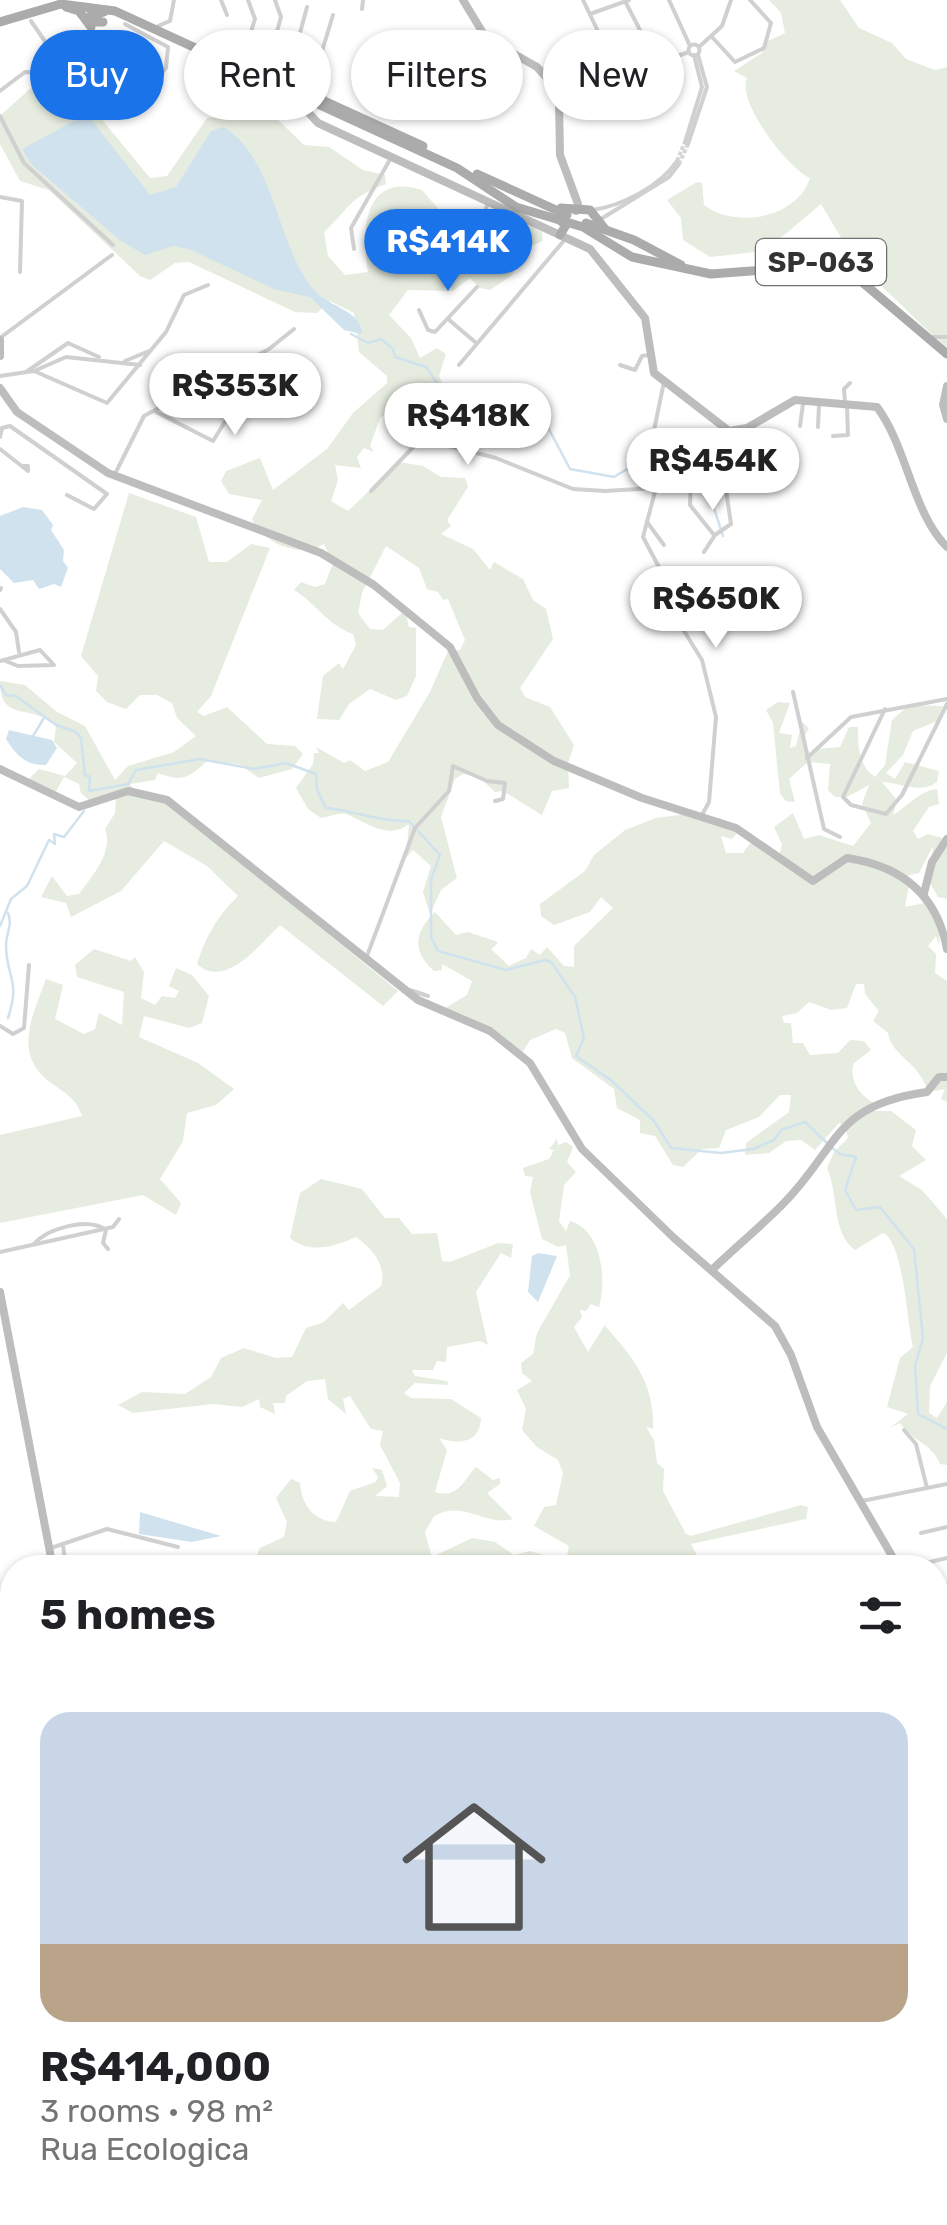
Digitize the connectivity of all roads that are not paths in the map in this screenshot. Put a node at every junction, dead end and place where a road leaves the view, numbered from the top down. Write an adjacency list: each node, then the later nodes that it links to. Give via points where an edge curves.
1 (174, 0): 20 (street)
2 (221, 0): 17 (street)
3 (248, 0): 25 (street)
4 (276, 0): 26 (street)
5 (363, 0): 14 (street)
6 (463, 0): 48 (street, via 486,38 536,67 554,86 560,155)
7 (583, 0): 15 (street)
8 (669, 0): 36 (street)
9 (731, 0): 33 (street)
10 (750, 0): 33 (street, via 771,23 764,48 735,62)
11 (625, 1): 15 (street); 30 (street)
12 (307, 7): 27 (street)
13 (117, 8): 19 (main road, SP-063, via 60,1); 20 (street, via 162,28); 31 (main road, SP-063)
14 (362, 9)
15 (590, 14): 29 (street)
16 (31, 15): 19 (main road, SP-063); 22 (main road, SP-063, via 92,5); 22 (main road, via 73,8 90,27 103,22 91,21 92,13 103,12); 23 (street)
17 (228, 15)
18 (333, 15): 28 (street)
19 (0, 20)
20 (170, 21): 31 (street)
21 (125, 24): 24 (street)
22 (155, 29): 34 (main road, SP-063)
23 (40, 30)
24 (136, 30)
25 (252, 30)
26 (278, 30)
27 (301, 30)
28 (328, 30)
29 (598, 30)
30 (639, 30)
31 (175, 34): 32 (main road, SP-063)
32 (184, 37)
33 (712, 37): 36 (street)
34 (184, 42)
35 (164, 45): 38 (street)
36 (693, 52): 37 (street); 46 (street, via 702,87)
37 (684, 55)
38 (164, 70)
39 (30, 72): 40 (street)
40 (0, 92)
41 (331, 100): 51 (main road, SP-063)
42 (331, 101): 51 (main road)
43 (331, 110): 54 (main road, SP-063, via 467,173 516,206)
44 (0, 116): 58 (street, via 24,163)
45 (316, 120): 47 (street)
46 (686, 144)
47 (392, 156): 50 (street); 60 (street, via 350,228)
48 (574, 196): 52 (street); 53 (street)
49 (0, 197): 63 (street, via 22,201)
50 (488, 202): 57 (street); 62 (street)
51 (546, 202): 52 (main road); 54 (main road, via 526,196 518,202); 56 (main road, SP-063)
52 (576, 210): 53 (main road)
53 (590, 210): 55 (main road); 55 (street, via 617,205 679,161 669,177)
54 (552, 215): 57 (main road, via 566,224); 59 (main road, SP-063)
55 (599, 223): 56 (main road)
56 (607, 231): 59 (main road, via 634,246 628,254); 70 (main road, SP-063, via 700,269 846,265)
57 (566, 237): 59 (main road, via 578,230); 72 (street); 75 (street, via 590,248 636,304 647,323)
58 (113, 245)
59 (614, 248): 74 (main road, SP-063, via 711,274 842,268)
60 (354, 249)
61 (112, 255): 71 (street)
62 (471, 258)
63 (20, 272)
64 (208, 285): 73 (street, via 184,295)
65 (477, 287): 67 (street)
66 (420, 310): 67 (street, via 428,330 436,332)
67 (448, 319): 72 (street)
68 (294, 328): 94 (street)
69 (947, 336): 70 (street)
70 (932, 337): 74 (main road, SP-063)
71 (0, 339): 76 (street)
72 (476, 344): 80 (street)
73 (152, 350): 78 (street); 79 (street)
74 (947, 353)
75 (648, 355): 81 (street, via 634,370); 86 (street)
76 (0, 356)
77 (102, 360): 78 (street); 82 (street, via 66,357); 84 (street, via 68,343)
78 (126, 361): 79 (street)
79 (140, 365): 82 (street, via 107,403)
80 (458, 365)
81 (620, 365)
82 (34, 371): 84 (street)
83 (302, 373): 94 (street, via 261,412 236,404 214,442)
84 (23, 374): 85 (street)
85 (0, 376)
86 (664, 382): 98 (street); 99 (street)
87 (850, 382): 92 (street, via 844,389)
88 (947, 386): 93 (street)
89 (0, 388): 97 (street, via 10,406)
90 (803, 399): 91 (street); 95 (street); 98 (street)
91 (820, 400): 92 (street); 96 (street)
92 (849, 402): 100 (street, via 847,436); 116 (street, via 880,410 935,535)
93 (946, 409)
94 (156, 412): 108 (street, via 140,419)
95 (800, 426)
96 (818, 426)
97 (47, 432): 102 (street); 108 (street)
98 (732, 432): 104 (street)
99 (653, 435)
100 (833, 436)
101 (0, 437): 102 (street, via 8,425)
102 (39, 444): 112 (street, via 107,494 94,510)
103 (0, 449): 105 (street)
104 (712, 456): 106 (street); 107 (street)
105 (22, 466)
106 (757, 470)
107 (697, 475): 109 (street); 114 (street, via 726,484 732,524)
108 (114, 476): 127 (street, via 338,562 443,640 477,698 509,732 562,766)
109 (691, 479): 110 (street); 114 (street, via 690,505)
110 (656, 488): 111 (street, via 573,489 496,458 420,439); 113 (street)
111 (371, 491)
112 (67, 495)
113 (648, 522): 115 (street); 127 (street, via 643,537 671,610 702,660 716,716 709,802)
114 (715, 535): 117 (street)
115 (664, 545)
116 (947, 547)
117 (704, 552)
118 (0, 609): 119 (street)
119 (20, 652): 120 (street); 120 (street, via 40,650 54,665)
120 (2, 661)
121 (794, 692): 124 (street)
122 (946, 703): 123 (street); 123 (street, via 886,814 842,796)
123 (885, 709): 124 (street, via 845,720)
124 (807, 758): 128 (street, via 825,832)
125 (0, 769): 132 (street, via 79,807 128,791 167,800)
126 (494, 801): 132 (street, via 503,798 506,783 452,766 451,788 415,828 382,924)
127 (702, 815): 130 (street, via 754,839 810,880 852,858 882,866)
128 (840, 838)
129 (947, 839): 130 (street)
130 (924, 893): 131 (street)
131 (947, 950)
132 (363, 958): 134 (street)
133 (29, 965): 136 (street, via 24,1028 13,1034)
134 (408, 992): 135 (street, via 414,988); 142 (street, via 515,1048 582,1149)
135 (428, 996)
136 (0, 1026)
137 (947, 1077): 142 (street, via 927,1092 867,1108 818,1156 779,1208)
138 (119, 1219): 139 (street)
139 (104, 1228): 140 (street); 141 (street)
140 (108, 1249)
141 (0, 1252)
142 (714, 1268): 147 (street, via 785,1340 817,1426)
143 (0, 1292): 152 (street)
144 (904, 1430): 146 (street, via 916,1444)
145 (947, 1484): 146 (street)
146 (927, 1488): 147 (street)
147 (862, 1501): 155 (street)
148 (947, 1528): 149 (street)
149 (921, 1533)
150 (63, 1545): 151 (street, via 107,1529); 152 (street); 154 (street)
151 (178, 1547)
152 (51, 1548): 153 (street)
153 (52, 1555)
154 (65, 1555)
155 (892, 1555)

